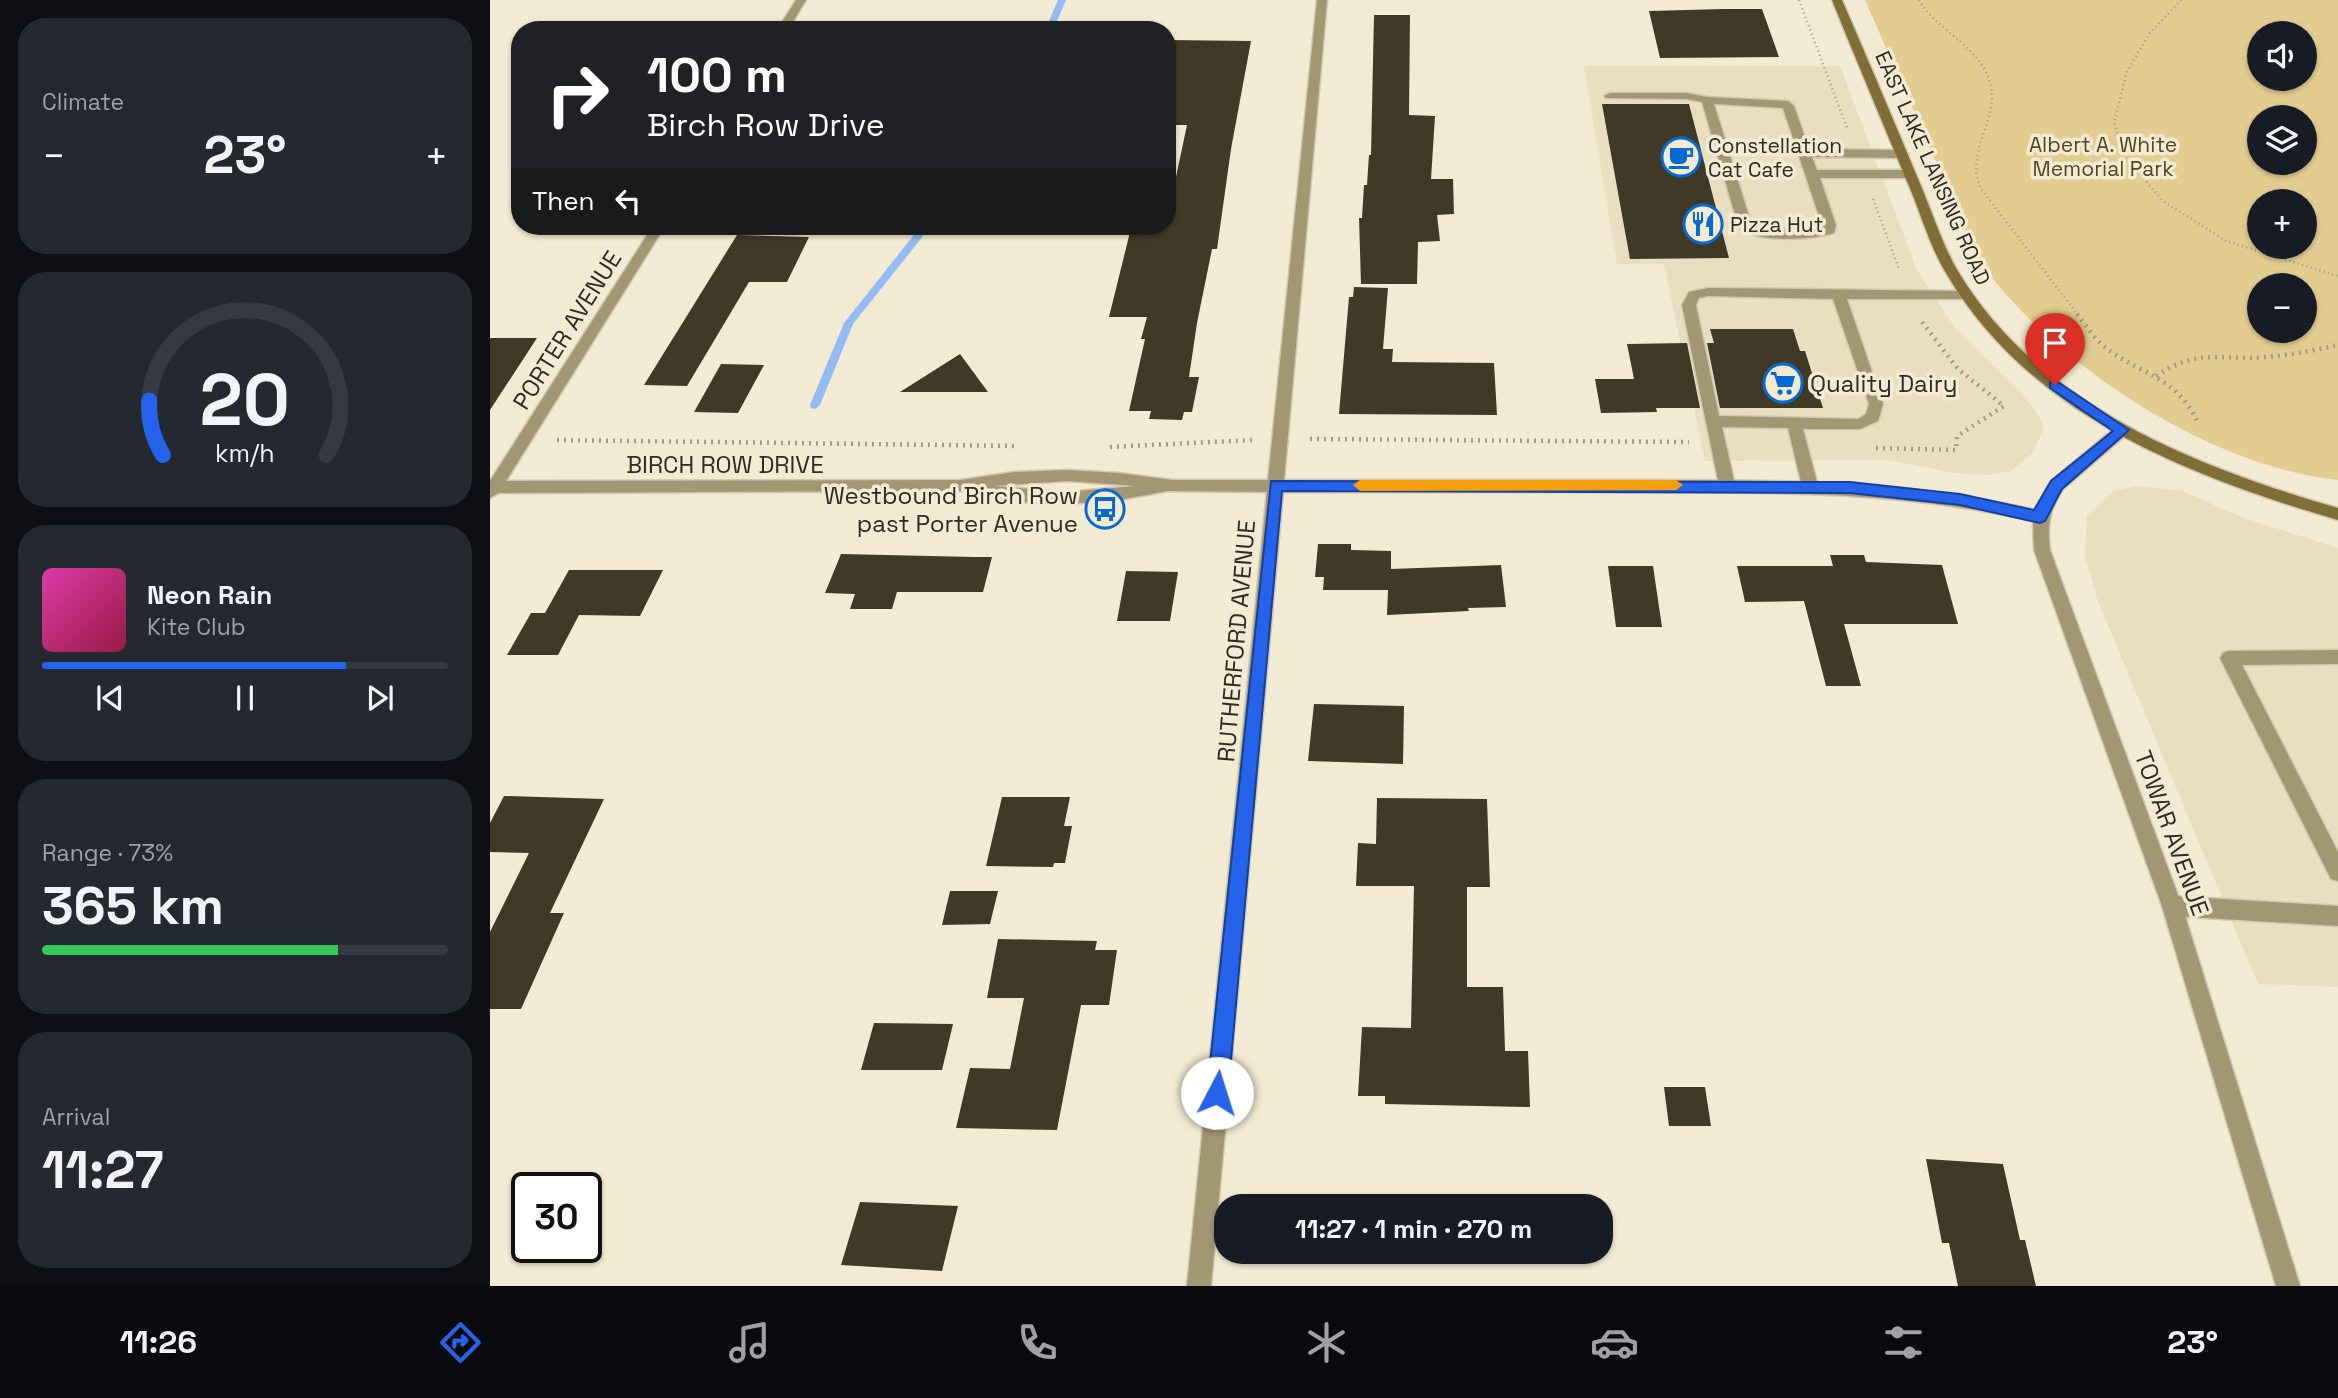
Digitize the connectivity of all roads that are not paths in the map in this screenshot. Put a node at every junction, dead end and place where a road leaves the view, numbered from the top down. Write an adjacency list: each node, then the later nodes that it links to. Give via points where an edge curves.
1 (801, 0): 4 (street)
2 (1322, 0): 17 (street, RUTHERFORD AVENUE)
3 (1837, 0): 8 (main road, EAST LAKE LANSING ROAD)
4 (788, 21)
5 (1610, 96): 6 (street)
6 (1707, 100): 7 (street, via 1784,103); 9 (street, via 1746,229 1764,234 1829,230)
7 (1805, 153): 8 (street); 9 (street)
8 (1902, 154): 10 (main road, EAST LAKE LANSING ROAD)
9 (1812, 174): 10 (street)
10 (1910, 174): 13 (main road, EAST LAKE LANSING ROAD)
11 (653, 235): 22 (street, PORTER AVENUE)
12 (1839, 295): 13 (street); 14 (street, via 1694,295 1689,304); 15 (street, via 1876,404 1873,417 1860,424)
13 (1963, 295): 16 (main road, EAST LAKE LANSING ROAD, via 2021,359)
14 (1713, 421): 15 (street); 18 (street)
15 (1794, 423): 21 (street)
16 (2122, 430): 23 (main road, EAST LAKE LANSING ROAD, via 2218,476); 24 (street, via 2056,485)
17 (1276, 485): 18 (street, BIRCH ROW DRIVE); 20 (street, BIRCH ROW DRIVE); 29 (street, RUTHERFORD AVENUE)
18 (1727, 485): 21 (street, BIRCH ROW DRIVE)
19 (961, 486): 20 (street, BIRCH ROW DRIVE, via 998,478 1069,474); 20 (street, BIRCH ROW DRIVE, via 1061,499 1094,499); 22 (street, BIRCH ROW DRIVE)
20 (1172, 486)
21 (1810, 486): 24 (street, BIRCH ROW DRIVE, via 1926,495)
22 (492, 489)
23 (2338, 514)
24 (2040, 517): 27 (street, TOWAR AVENUE, via 2042,550)
25 (2338, 657): 26 (street, via 2230,658)
26 (2338, 872)
27 (2172, 906): 28 (street); 30 (street, TOWAR AVENUE)
28 (2338, 916)
29 (1199, 1286)
30 (2288, 1286)

